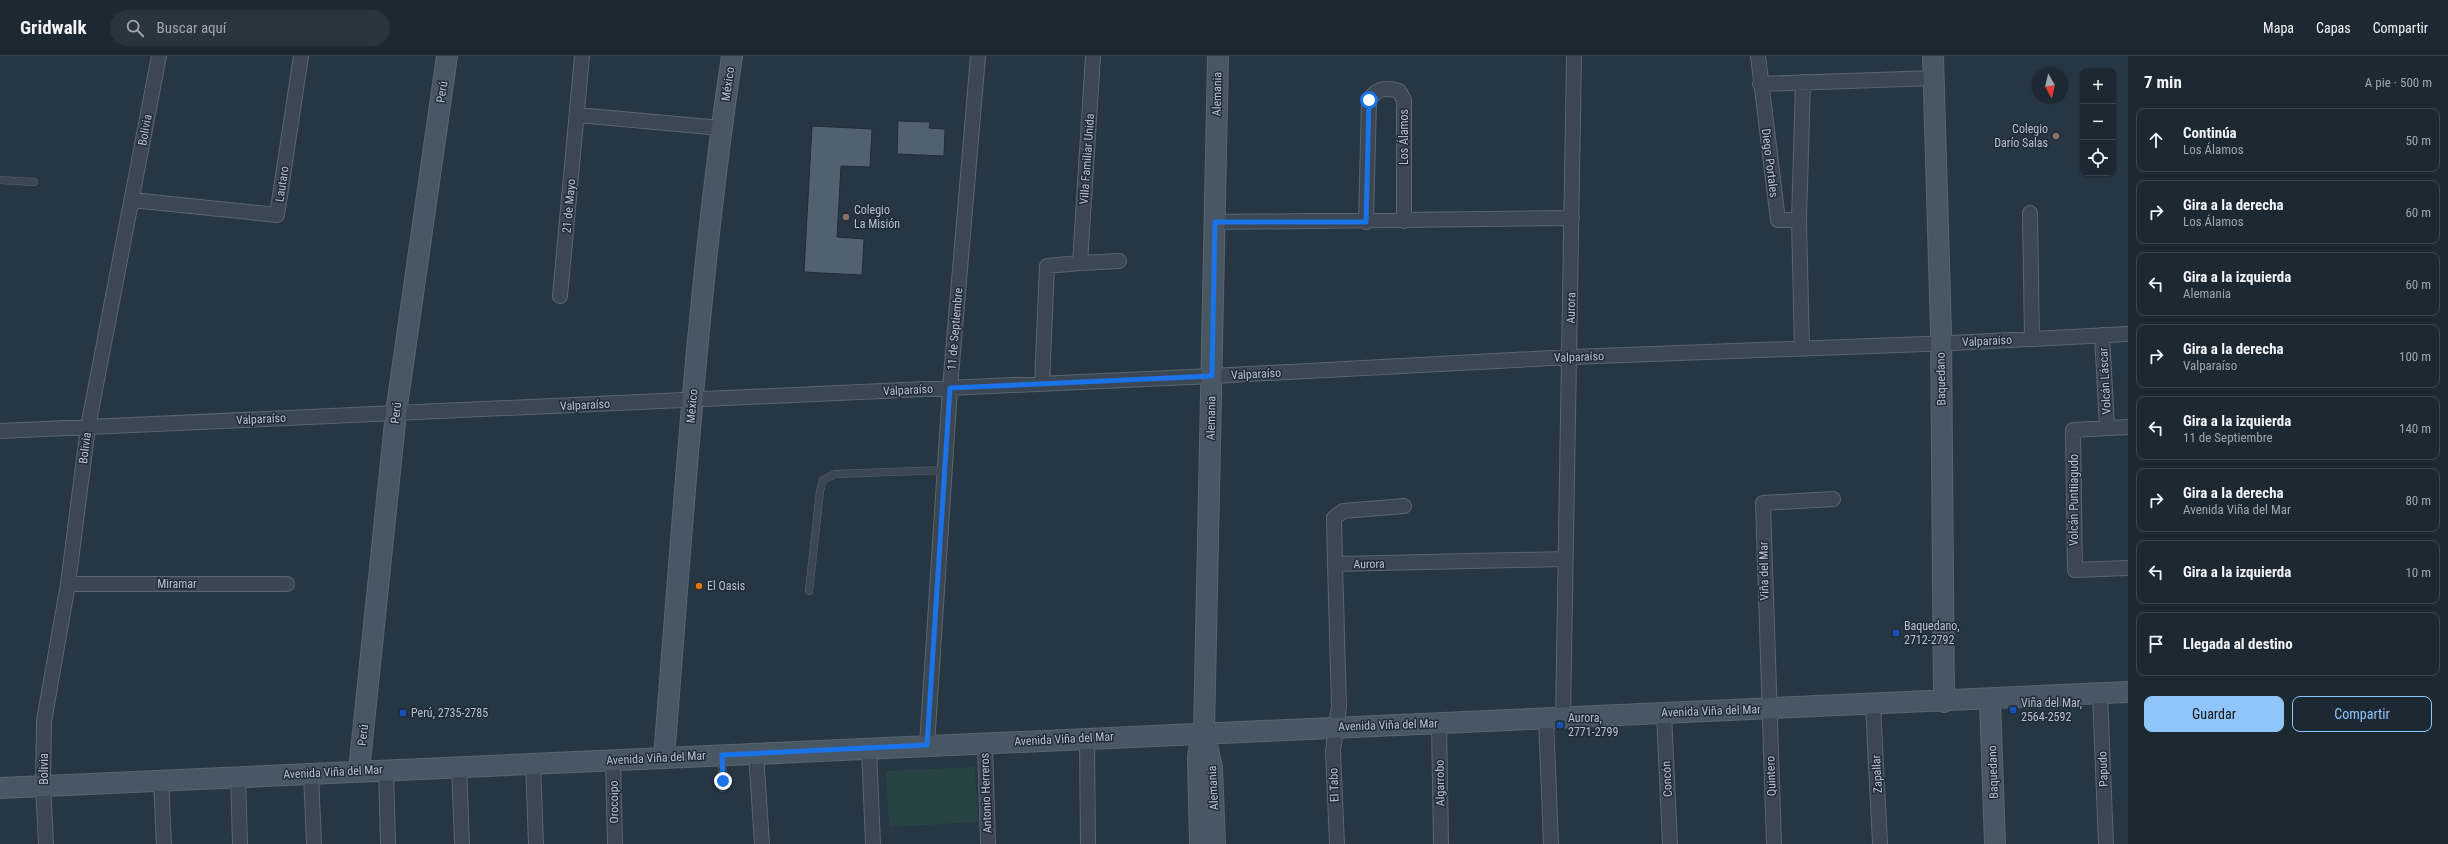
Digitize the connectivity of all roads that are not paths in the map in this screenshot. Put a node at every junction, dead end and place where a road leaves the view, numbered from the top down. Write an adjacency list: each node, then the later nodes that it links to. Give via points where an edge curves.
1 (159, 56): 19 (street, Bolivia)
2 (301, 56): 19 (street, Lautaro, via 277,215)
3 (447, 56): 39 (main road, Perú)
4 (582, 56): 15 (street, 21 de Mayo)
5 (732, 56): 16 (main road, México)
6 (978, 56): 37 (street, 11 de Septiembre)
7 (1093, 56): 27 (street, Villa Familiar Unida)
8 (1218, 56): 24 (main road, Alemania)
9 (1574, 56): 21 (street, Aurora)
10 (1758, 56): 14 (street, Diego Portales)
11 (1933, 56): 12 (main road, Baquedano)
12 (1934, 78): 13 (street); 32 (main road, Baquedano)
13 (1803, 82): 14 (street); 22 (street)
14 (1760, 84): 22 (street, Diego Portales, via 1778,220)
15 (578, 115): 16 (street); 28 (street, 21 de Mayo)
16 (721, 128): 38 (main road, México)
17 (0, 180): 18 (lane)
18 (34, 182)
19 (132, 200): 40 (street, Bolivia)
20 (2030, 213): 31 (street)
21 (1572, 218): 23 (street); 34 (street, Aurora)
22 (1799, 220): 33 (street)
23 (1404, 221): 25 (street); 25 (street, Los Álamos, via 1404,100 1399,91 1388,87 1374,92 1369,100)
24 (1215, 222): 25 (street); 35 (main road, Alemania)
25 (1366, 222)
26 (1119, 261): 27 (street)
27 (1080, 263): 36 (street, via 1047,266)
28 (560, 296)
29 (2128, 334): 30 (street, Valparaíso)
30 (2102, 335): 31 (street, Valparaíso); 41 (street, Volcán Láscar)
31 (2032, 339): 32 (street, Valparaíso)
32 (1941, 344): 33 (street, Valparaíso); 57 (main road, Baquedano)
33 (1802, 349): 34 (street, Valparaíso)
34 (1571, 357): 35 (street, Valparaíso); 48 (street, Aurora)
35 (1212, 376): 36 (street, Valparaíso); 64 (main road, Alemania)
36 (1042, 384): 37 (street, Valparaíso)
37 (950, 388): 38 (street, Valparaíso); 45 (street, 11 de Septiembre)
38 (692, 400): 39 (street, Valparaíso); 71 (main road, México)
39 (396, 413): 40 (street, Valparaíso); 76 (main road, Perú)
40 (88, 427): 44 (street, Valparaíso); 51 (street, Bolivia)
41 (2108, 427): 42 (street, Volcán Láscar); 43 (street, Volcán Láscar)
42 (2128, 427)
43 (2073, 430): 50 (street, Volcán Puntiiagudo, via 2075,570)
44 (0, 431)
45 (945, 470): 53 (lane, via 835,474 823,480); 67 (street, 11 de Septiembre)
46 (1833, 499): 59 (street, Viña del Mar, via 1763,503)
47 (1404, 506): 49 (street, via 1343,511 1338,514 1334,518)
48 (1565, 559): 49 (street, Aurora); 61 (street, Aurora)
49 (1336, 564): 63 (street, Aurora, via 1339,706)
50 (2128, 568)
51 (68, 584): 52 (street, Miramar); 80 (street, Bolivia, via 44,721)
52 (286, 584)
53 (809, 591)
54 (2128, 692): 55 (main road, Avenida Viña del Mar)
55 (2100, 694): 56 (main road, Avenida Viña del Mar); 104 (street, Papudo)
56 (1990, 700): 57 (main road, Avenida Viña del Mar); 103 (main road, Baquedano)
57 (1944, 702): 58 (main road, Avenida Viña del Mar)
58 (1873, 704): 59 (main road, Avenida Viña del Mar); 102 (street, Zapallar)
59 (1768, 709): 60 (main road, Avenida Viña del Mar); 101 (street, Quintero)
60 (1664, 713): 61 (main road, Avenida Viña del Mar); 100 (street, Concón)
61 (1555, 718): 62 (main road, Avenida Viña del Mar); 99 (street, Aurora)
62 (1439, 723): 63 (main road, Avenida Viña del Mar); 98 (street, Algarrobo)
63 (1336, 727): 64 (main road, Avenida Viña del Mar); 97 (street, El Tabo, via 1333,751)
64 (1204, 733): 65 (main road, Avenida Viña del Mar); 95 (main road, Alemania, via 1198,757); 96 (main road, Alemania, via 1212,768)
65 (1087, 738): 66 (main road, Avenida Viña del Mar); 94 (street)
66 (985, 743): 67 (main road, Avenida Viña del Mar); 93 (street, Antonio Herreros)
67 (927, 745): 68 (main road, Avenida Viña del Mar)
68 (869, 748): 69 (main road, Avenida Viña del Mar); 92 (street)
69 (756, 753): 70 (main road, Avenida Viña del Mar); 91 (street)
70 (722, 755): 71 (main road, Avenida Viña del Mar); 82 (lane)
71 (664, 757): 72 (main road, Avenida Viña del Mar)
72 (614, 760): 73 (main road, Avenida Viña del Mar); 90 (street, Orocoipo)
73 (533, 763): 74 (main road, Avenida Viña del Mar); 89 (street)
74 (459, 767): 75 (main road, Avenida Viña del Mar); 88 (street)
75 (386, 770): 76 (main road, Avenida Viña del Mar); 87 (street)
76 (359, 771): 77 (main road, Avenida Viña del Mar)
77 (311, 774): 78 (main road, Avenida Viña del Mar); 86 (street)
78 (238, 777): 79 (main road, Avenida Viña del Mar); 85 (street)
79 (161, 780): 80 (main road, Avenida Viña del Mar); 84 (street)
80 (43, 786): 81 (main road, Avenida Viña del Mar); 83 (street, Bolivia)
81 (0, 788)
82 (723, 788)
83 (46, 844)
84 (164, 844)
85 (240, 844)
86 (314, 844)
87 (388, 844)
88 (462, 844)
89 (536, 844)
90 (615, 844)
91 (762, 844)
92 (873, 844)
93 (988, 844)
94 (1088, 844)
95 (1200, 844)
96 (1215, 844)
97 (1337, 844)
98 (1442, 844)
99 (1551, 844)
100 (1670, 844)
101 (1774, 844)
102 (1880, 844)
103 (1995, 844)
104 (2106, 844)

